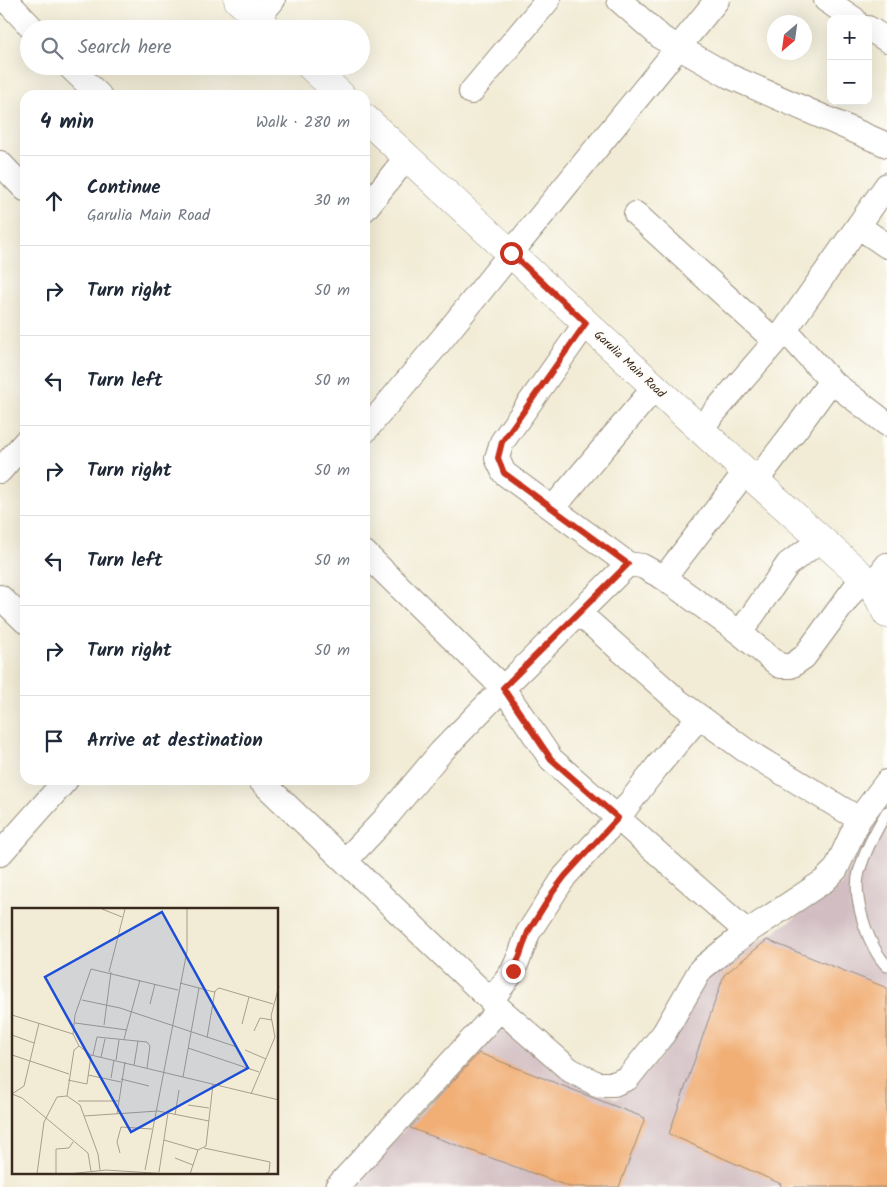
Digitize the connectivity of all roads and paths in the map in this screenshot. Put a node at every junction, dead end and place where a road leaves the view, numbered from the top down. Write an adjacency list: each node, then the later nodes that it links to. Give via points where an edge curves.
1 (6, 0): 9 (street)
2 (238, 0): 8 (street)
3 (548, 0): 17 (street)
4 (619, 0): 12 (street, via 662,38)
5 (717, 0): 12 (street)
6 (826, 0): 7 (street)
7 (848, 15)
8 (267, 16)
9 (25, 20)
10 (872, 31): 11 (street)
11 (887, 40)
12 (679, 47): 19 (street, via 729,76); 28 (street)
13 (78, 75): 15 (street)
14 (320, 75): 16 (street)
15 (94, 90)
16 (336, 90)
17 (471, 92)
18 (370, 123): 20 (street, Garulia Main Road)
19 (887, 145)
20 (407, 157): 24 (street); 28 (street, Garulia Main Road)
21 (0, 163): 22 (street)
22 (20, 184)
23 (887, 185): 26 (street)
24 (370, 203)
25 (636, 214): 30 (street)
26 (858, 226): 27 (street); 30 (street)
27 (887, 246)
28 (511, 253): 29 (street, Garulia Main Road); 34 (street)
29 (586, 323): 32 (street, Garulia Main Road); 39 (street, via 502,442 498,458 504,473)
30 (780, 336): 31 (street); 35 (street)
31 (831, 380): 33 (street); 38 (street, via 799,425)
32 (655, 387): 35 (street, Garulia Main Road); 39 (street)
33 (887, 424)
34 (370, 425)
35 (700, 429): 38 (street, Garulia Main Road)
36 (20, 448): 37 (street)
37 (0, 472)
38 (751, 476): 40 (street, Garulia Main Road); 44 (street)
39 (553, 508): 42 (street)
40 (821, 540): 43 (street, Garulia Main Road); 49 (street, via 788,564)
41 (370, 558): 50 (street)
42 (628, 564): 44 (street, via 642,566); 46 (street)
43 (874, 575): 47 (street, Garulia Main Road); 49 (street, via 804,657 791,666 780,666)
44 (664, 578): 49 (street)
45 (0, 597): 48 (street)
46 (579, 613): 50 (street); 51 (street, via 678,701)
47 (887, 614)
48 (20, 616)
49 (740, 633)
50 (503, 688): 56 (street, via 551,759); 59 (street, via 441,752)
51 (700, 716): 56 (street); 57 (street, via 745,750)
52 (887, 782): 57 (street)
53 (62, 785): 58 (street)
54 (271, 785): 59 (street)
55 (887, 812): 61 (lane, via 864,856 858,873 857,894 866,930)
56 (618, 818): 60 (street); 62 (street, via 557,887 528,932)
57 (859, 819): 60 (street, via 836,869 824,881)
58 (0, 854)
59 (345, 862): 62 (street)
60 (747, 932): 62 (street, via 701,969 664,1034 628,1078 614,1084 597,1084 570,1070)
61 (887, 966)
62 (496, 1005): 63 (street)
63 (336, 1187)

